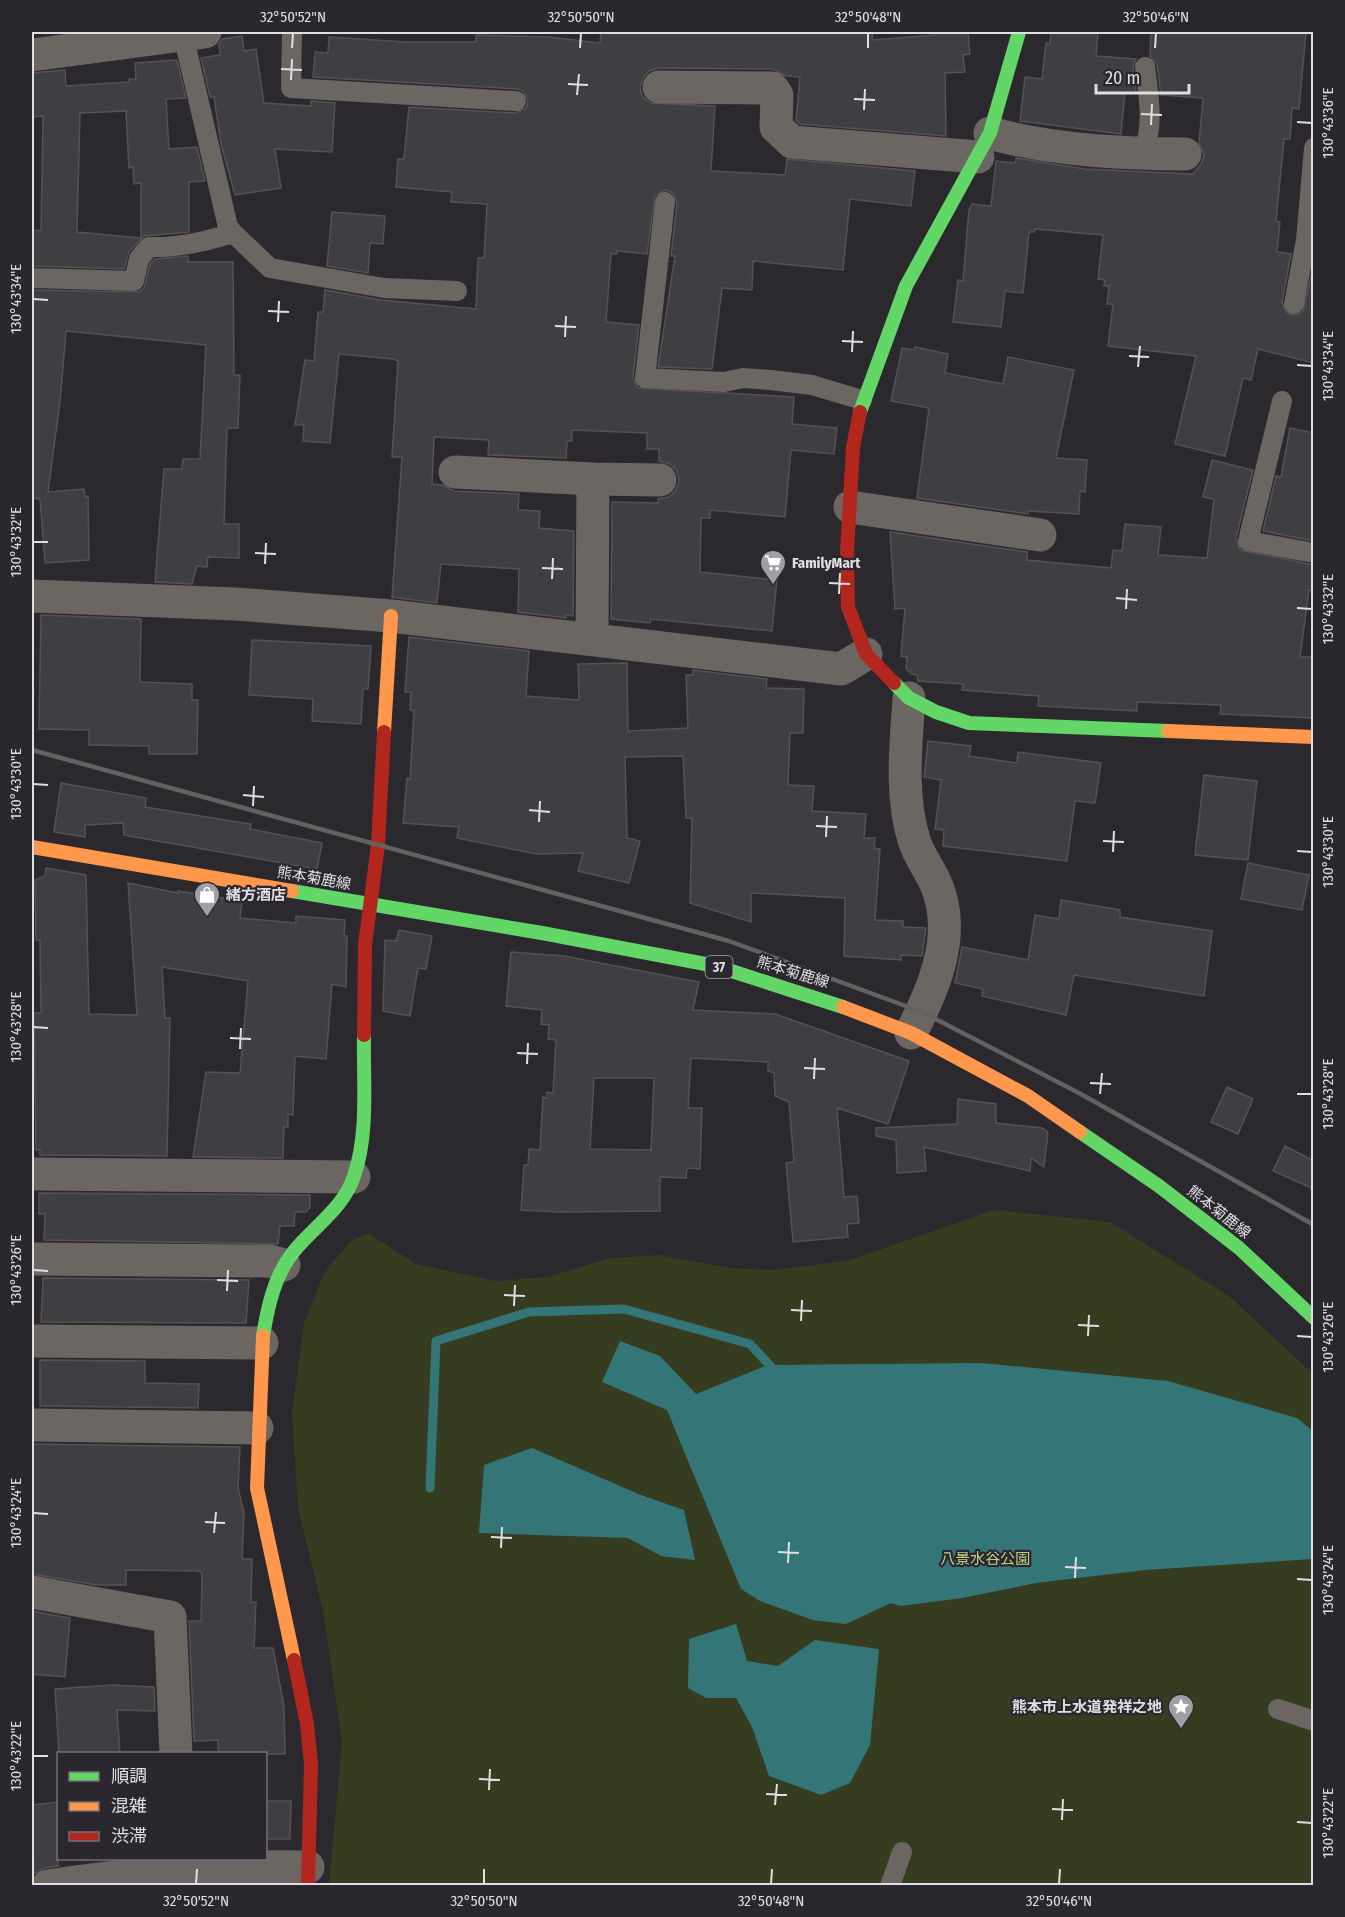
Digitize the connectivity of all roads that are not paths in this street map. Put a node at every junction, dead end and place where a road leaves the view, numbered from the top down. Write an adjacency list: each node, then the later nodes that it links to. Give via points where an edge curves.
1 (292, 32): 7 (lane, via 291,88)
2 (1019, 32): 8 (street)
3 (194, 33): 4 (street); 13 (lane, via 216,181)
4 (32, 55)
5 (1145, 67): 10 (lane, via 1151,111 1149,139)
6 (659, 87): 8 (street, via 772,88 777,95 776,127 792,142)
7 (516, 101)
8 (984, 145): 10 (street, via 1015,140); 18 (street, via 906,286)
9 (1314, 148): 14 (lane)
10 (1143, 154): 11 (street)
11 (1185, 154)
12 (665, 202): 18 (lane, via 645,378 771,380 812,385)
13 (233, 233): 15 (lane, via 205,242 149,247 139,260 135,281); 16 (lane, via 270,268 384,288)
14 (1310, 241): 17 (lane)
15 (32, 278)
16 (457, 291)
17 (1294, 304)
18 (862, 400): 23 (street, via 853,447)
19 (1282, 401): 25 (lane, via 1248,541)
20 (455, 472): 21 (street)
21 (593, 480): 22 (street); 28 (street)
22 (660, 480)
23 (850, 507): 24 (street); 29 (street, via 848,607)
24 (1040, 535)
25 (1314, 553)
26 (32, 596): 27 (street, via 236,604)
27 (391, 616): 28 (street); 33 (street, via 378,845)
28 (592, 639): 29 (street, via 840,669)
29 (866, 654): 30 (street)
30 (909, 698): 31 (street, via 969,723); 34 (street, via 906,799 914,841 938,889 946,919 943,955)
31 (1314, 737)
32 (32, 847): 33 (street, 熊本菊鹿線 / 37)
33 (370, 904): 34 (street, 熊本菊鹿線 / 37, via 716,966 823,999); 36 (street, via 365,945 362,1135)
34 (911, 1033): 39 (street, 熊本菊鹿線 / 37, via 1028,1096 1142,1173 1239,1248)
35 (32, 1174): 36 (street)
36 (354, 1177): 38 (street, via 341,1200)
37 (32, 1259): 38 (street)
38 (284, 1265): 41 (street, via 269,1303)
39 (1314, 1318)
40 (32, 1341): 41 (street)
41 (262, 1343): 43 (street)
42 (32, 1425): 43 (street)
43 (257, 1428): 50 (street, via 257,1488 307,1724 311,1764)
44 (32, 1592): 47 (street, via 170,1617)
45 (1278, 1708): 46 (lane)
46 (1314, 1720)
47 (176, 1752)
48 (902, 1852): 52 (lane)
49 (181, 1864): 50 (street, via 258,1866); 51 (street)
50 (308, 1876)
51 (48, 1886)
52 (890, 1886)

